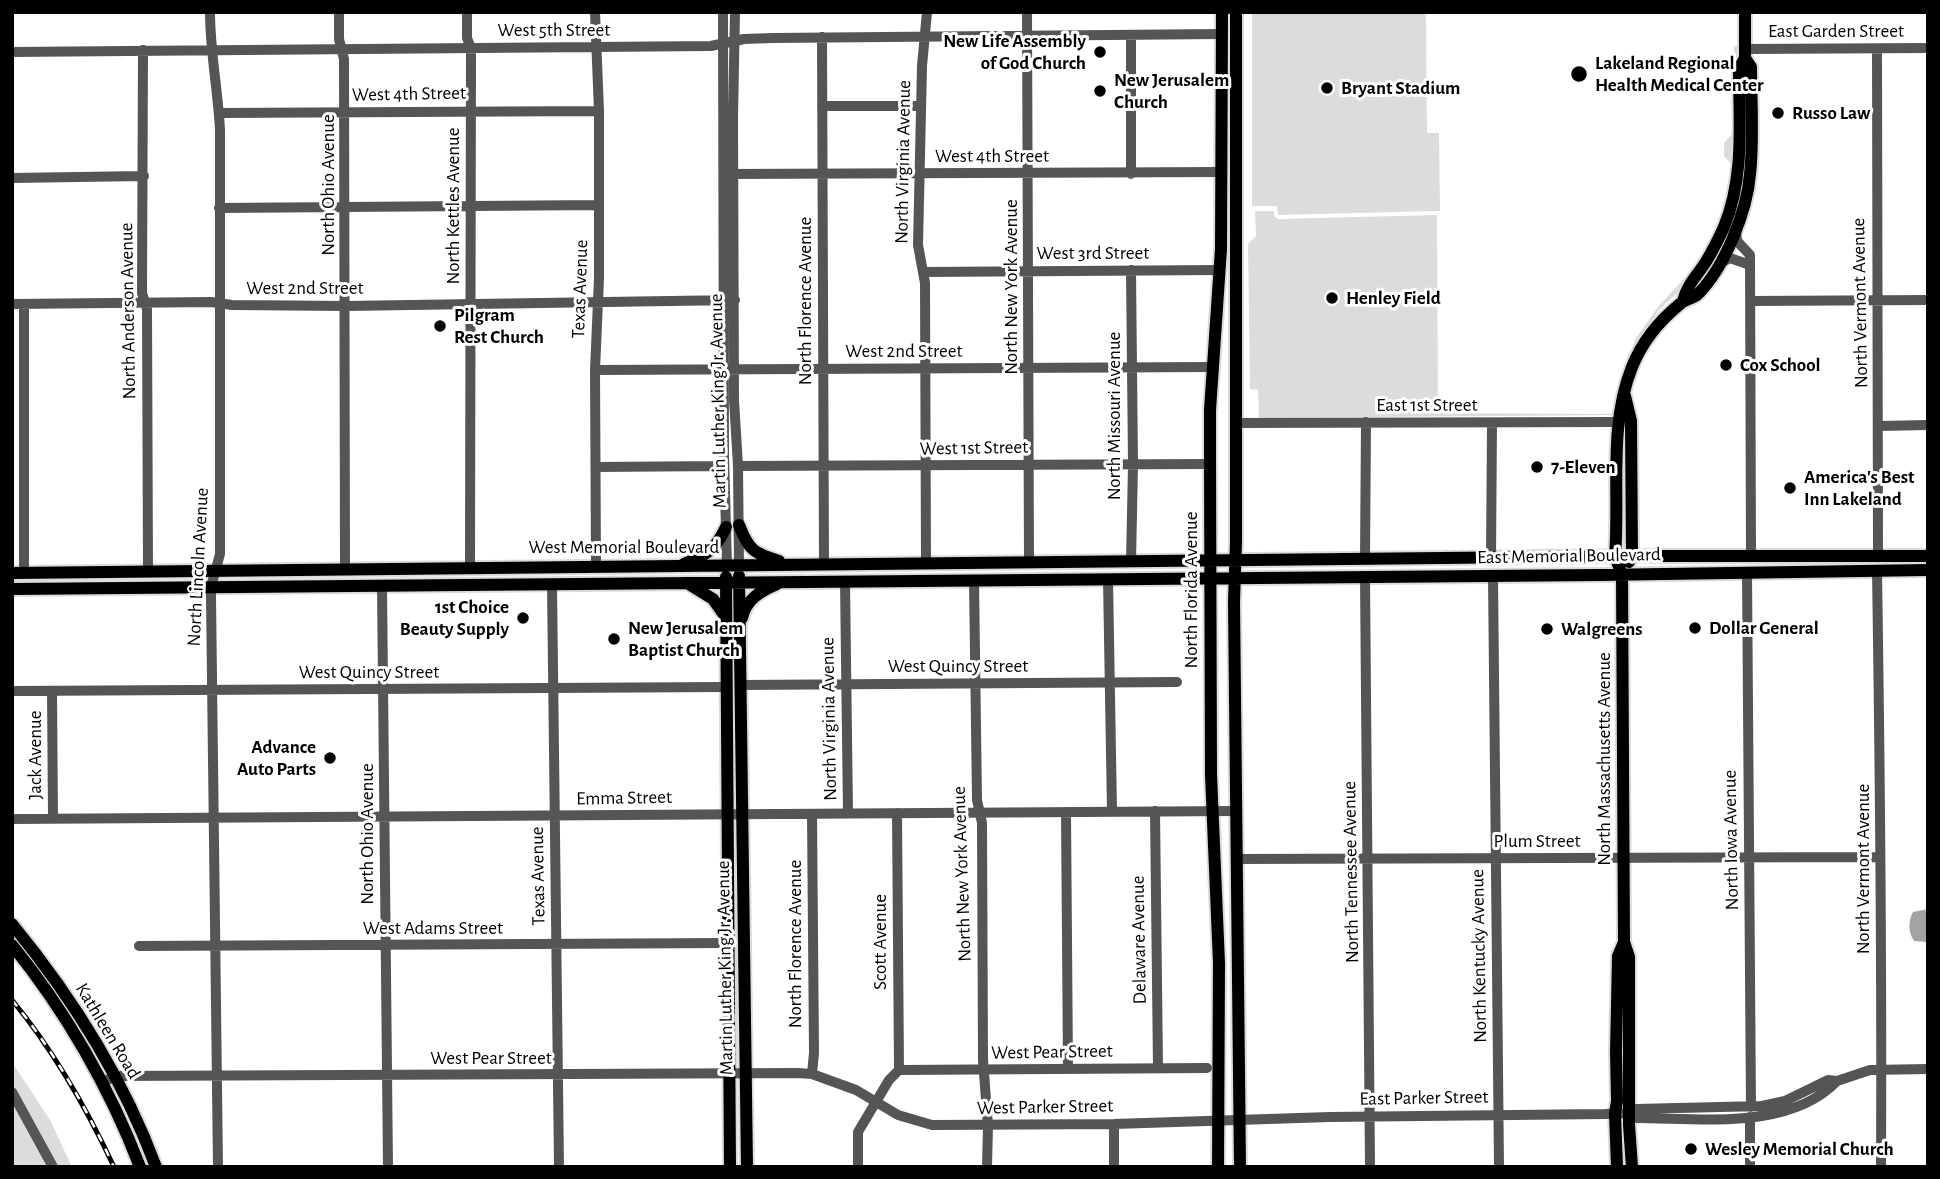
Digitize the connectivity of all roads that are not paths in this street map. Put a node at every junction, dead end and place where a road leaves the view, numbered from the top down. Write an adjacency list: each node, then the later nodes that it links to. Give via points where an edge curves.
1 (210, 12): 24 (street, North Lincoln Avenue)
2 (339, 12): 21 (street, North Ohio Avenue)
3 (467, 12): 19 (street, North Kettles Avenue)
4 (595, 12): 18 (street, Texas Avenue)
5 (723, 12): 17 (street, Martin Luther King Jr. Avenue)
6 (734, 12): 17 (street, Martin Luther King Jr. Avenue)
7 (927, 12): 14 (street, North Virginia Avenue)
8 (1027, 12): 15 (street, North New York Avenue)
9 (1222, 12): 13 (main road, North Florida Avenue)
10 (1236, 12): 27 (main road)
11 (1745, 12): 26 (main road)
12 (1131, 34): 13 (street, West 5th Street); 15 (street, West 5th Street); 39 (street)
13 (1221, 34): 27 (main road); 34 (main road, North Florida Avenue)
14 (926, 36): 15 (street, West 5th Street); 16 (street, West 5th Street); 29 (street, North Virginia Avenue)
15 (1027, 36): 37 (street, North New York Avenue)
16 (822, 37): 17 (street, West 5th Street); 28 (street, North Florence Avenue)
17 (728, 43): 18 (street, West 5th Street); 38 (street, Martin Luther King Jr. Avenue)
18 (597, 47): 19 (street, West 5th Street); 31 (street, Texas Avenue)
19 (471, 48): 21 (street, West 5th Street); 30 (street, North Kettles Avenue)
20 (1928, 48): 22 (street, East Garden Street)
21 (341, 49): 24 (street, West 5th Street); 33 (street, North Ohio Avenue, via 345,58)
22 (1877, 49): 26 (street, East Garden Street); 58 (street, North Vermont Avenue)
23 (143, 50): 24 (street, West 5th Street); 25 (street, West 5th Street); 40 (street, North Anderson Avenue)
24 (212, 50): 32 (street, North Lincoln Avenue)
25 (12, 52)
26 (1745, 53): 46 (main road, via 1751,67 1750,174); 56 (main road, via 1739,68 1739,174 1731,207)
27 (1235, 65): 76 (main road)
28 (822, 106): 29 (street); 35 (street, North Florence Avenue)
29 (921, 106): 36 (street, North Virginia Avenue)
30 (471, 111): 31 (street, West 4th Street); 33 (street, West 4th Street); 43 (street, North Kettles Avenue)
31 (599, 111): 42 (street, Texas Avenue)
32 (219, 113): 33 (street, West 4th Street); 44 (street, North Lincoln Avenue)
33 (344, 113): 45 (street, North Ohio Avenue)
34 (1221, 172): 39 (street, West 4th Street); 51 (main road, North Florida Avenue)
35 (822, 173): 36 (street, West 4th Street); 38 (street, West 4th Street); 68 (street, North Florence Avenue)
36 (920, 173): 37 (street, West 4th Street); 52 (street, North Virginia Avenue, via 918,245)
37 (1029, 173): 39 (street, West 4th Street); 49 (street, North New York Avenue)
38 (728, 174): 53 (street, Martin Luther King Jr. Avenue); 54 (street, Martin Luther King Jr. Avenue)
39 (1131, 174)
40 (144, 176): 41 (street); 60 (street, North Anderson Avenue, via 142,293)
41 (12, 178)
42 (599, 205): 43 (street); 59 (street, Texas Avenue)
43 (471, 207): 45 (street); 64 (street, North Kettles Avenue)
44 (219, 208): 45 (street); 61 (street, North Lincoln Avenue)
45 (346, 208): 65 (street, North Ohio Avenue)
46 (1736, 230): 47 (street); 48 (main road)
47 (1750, 265): 48 (street, via 1731,258); 57 (street)
48 (1717, 267): 56 (main road, via 1697,296)
49 (1029, 270): 50 (street, West 3rd Street); 52 (street, West 3rd Street); 69 (street, North New York Avenue)
50 (1131, 270): 51 (street, West 3rd Street); 66 (street, North Missouri Avenue)
51 (1220, 270): 67 (main road, North Florida Avenue); 80 (main road, via 1230,295 1230,430)
52 (923, 272): 71 (street, North Virginia Avenue)
53 (723, 300): 54 (street, West 2nd Street); 59 (street, West 2nd Street); 70 (street, Martin Luther King Jr. Avenue)
54 (735, 300): 70 (street, Martin Luther King Jr. Avenue)
55 (1928, 300): 58 (street)
56 (1683, 301): 73 (main road, via 1641,348)
57 (1749, 301): 58 (street); 95 (street)
58 (1878, 301): 79 (street, North Vermont Avenue)
59 (597, 302): 64 (street, West 2nd Street); 72 (street, Texas Avenue)
60 (146, 303): 61 (street, West 2nd Street); 63 (street, West 2nd Street); 112 (street, North Anderson Avenue)
61 (220, 303): 65 (street, West 2nd Street); 109 (street, North Lincoln Avenue)
62 (12, 304): 63 (street, West 2nd Street)
63 (24, 304): 113 (street)
64 (471, 304): 65 (street, West 2nd Street); 107 (street, North Kettles Avenue)
65 (346, 306): 108 (street, North Ohio Avenue)
66 (1132, 367): 67 (street, West 2nd Street); 69 (street, West 2nd Street); 83 (street, North Missouri Avenue)
67 (1213, 367): 81 (main road, North Florida Avenue)
68 (823, 368): 70 (street, West 2nd Street); 71 (street, West 2nd Street); 86 (street, North Florence Avenue)
69 (1028, 368): 71 (street, West 2nd Street); 82 (street, North New York Avenue)
70 (730, 369): 72 (street, West 2nd Street); 84 (street, Martin Luther King Jr. Avenue); 85 (street, Martin Luther King Jr. Avenue)
71 (926, 369): 87 (street, North Virginia Avenue)
72 (595, 370): 88 (street, Texas Avenue)
73 (1625, 394): 75 (main road); 91 (main road, via 1630,421)
74 (1366, 422): 76 (street, East 1st Street); 77 (street, East 1st Street); 96 (street)
75 (1617, 422): 77 (street, East 1st Street); 90 (main road)
76 (1236, 423): 80 (main road)
77 (1492, 423): 94 (street)
78 (1928, 425): 79 (street)
79 (1879, 426): 92 (street, North Vermont Avenue)
80 (1236, 452): 98 (main road)
81 (1210, 464): 83 (street, West 1st Street); 97 (main road, North Florida Avenue)
82 (1029, 465): 83 (street, West 1st Street); 87 (street, West 1st Street); 99 (street, North New York Avenue)
83 (1133, 465): 100 (street, North Missouri Avenue)
84 (724, 466): 88 (street); 89 (street, Martin Luther King Jr. Avenue)
85 (738, 466): 86 (street, West 1st Street); 89 (street, Martin Luther King Jr. Avenue)
86 (822, 466): 87 (street, West 1st Street); 103 (street, North Florence Avenue)
87 (926, 466): 101 (street, North Virginia Avenue)
88 (596, 467): 104 (street, Texas Avenue)
89 (733, 526): 102 (main road, via 754,552); 105 (main road, via 711,551); 106 (street, Martin Luther King Jr. Avenue)
90 (1615, 556): 91 (main road, East Memorial Boulevard); 94 (main road, East Memorial Boulevard); 115 (main road)
91 (1632, 556): 95 (main road, East Memorial Boulevard); 115 (main road)
92 (1878, 556): 93 (main road, East Memorial Boulevard); 95 (main road, East Memorial Boulevard)
93 (1928, 556)
94 (1492, 558): 96 (main road, East Memorial Boulevard)
95 (1751, 558)
96 (1365, 559): 98 (main road, East Memorial Boulevard)
97 (1210, 561): 98 (main road, West Memorial Boulevard); 100 (main road, West Memorial Boulevard); 120 (main road, North Florida Avenue)
98 (1236, 561): 118 (main road)
99 (1029, 562): 100 (main road, West Memorial Boulevard); 101 (main road, West Memorial Boulevard)
100 (1131, 562)
101 (926, 564): 103 (main road, West Memorial Boulevard)
102 (790, 565): 103 (main road, West Memorial Boulevard); 106 (main road, West Memorial Boulevard)
103 (824, 565)
104 (596, 566): 105 (main road, West Memorial Boulevard); 107 (main road, West Memorial Boulevard)
105 (680, 566): 106 (main road, West Memorial Boulevard)
106 (733, 566): 122 (main road, Martin Luther King Jr. Avenue)
107 (470, 568): 108 (main road, West Memorial Boulevard); 127 (main road, via 464,577)
108 (345, 569): 109 (main road, West Memorial Boulevard)
109 (217, 570): 112 (main road, West Memorial Boulevard); 130 (street, North Lincoln Avenue)
110 (1877, 570): 111 (main road, East Memorial Boulevard); 114 (main road, East Memorial Boulevard); 161 (street, North Vermont Avenue)
111 (1928, 570)
112 (148, 571): 113 (main road, West Memorial Boulevard)
113 (18, 572): 125 (main road)
114 (1747, 572): 115 (main road, East Memorial Boulevard); 162 (street, North Iowa Avenue)
115 (1622, 575): 116 (main road, East Memorial Boulevard); 166 (main road, North Massachusetts Avenue)
116 (1493, 576): 117 (main road, East Memorial Boulevard); 165 (street, North Kentucky Avenue)
117 (1365, 577): 118 (main road, East Memorial Boulevard); 164 (street, North Tennessee Avenue)
118 (1235, 578): 120 (main road, East Memorial Boulevard); 148 (main road)
119 (1108, 579): 120 (main road, West Memorial Boulevard); 121 (main road, West Memorial Boulevard); 135 (street)
120 (1211, 579): 147 (main road, North Florida Avenue)
121 (974, 580): 124 (main road, West Memorial Boulevard); 136 (street, North New York Avenue)
122 (732, 582): 123 (main road, West Memorial Boulevard); 126 (main road, West Memorial Boulevard); 132 (main road, Martin Luther King Jr. Avenue); 133 (main road, Martin Luther King Jr. Avenue)
123 (782, 582): 124 (main road, West Memorial Boulevard); 133 (main road, via 763,590 744,608)
124 (845, 582): 138 (street, North Virginia Avenue)
125 (12, 583)
126 (686, 583): 128 (main road, West Memorial Boulevard); 132 (main road, via 713,599)
127 (440, 585): 128 (main road, West Memorial Boulevard); 129 (main road, West Memorial Boulevard)
128 (552, 585): 140 (street, Texas Avenue)
129 (382, 586): 130 (main road, West Memorial Boulevard); 142 (street, North Ohio Avenue)
130 (211, 587): 131 (main road, West Memorial Boulevard); 141 (street, North Lincoln Avenue)
131 (12, 589)
132 (725, 616): 139 (main road, Martin Luther King Jr. Avenue)
133 (739, 632): 137 (main road, Martin Luther King Jr. Avenue)
134 (1177, 682): 135 (street, West Quincy Street)
135 (1110, 683): 136 (street, West Quincy Street); 145 (street)
136 (977, 684): 138 (street, West Quincy Street); 153 (street, North New York Avenue)
137 (741, 685): 138 (street, West Quincy Street); 150 (main road, Martin Luther King Jr. Avenue)
138 (847, 685): 151 (street, North Virginia Avenue)
139 (726, 687): 140 (street, West Quincy Street); 154 (main road, Martin Luther King Jr. Avenue)
140 (553, 689): 142 (street, West Quincy Street); 157 (street, Texas Avenue)
141 (211, 690): 142 (street, West Quincy Street); 144 (street, West Quincy Street); 159 (street, North Lincoln Avenue)
142 (384, 690): 156 (street, North Ohio Avenue)
143 (12, 691): 144 (street, West Quincy Street)
144 (52, 691): 158 (street, Jack Avenue)
145 (1112, 811): 146 (street, Emma Street); 149 (street, Emma Street)
146 (1155, 811): 147 (street, Emma Street); 175 (street, Delaware Avenue)
147 (1213, 811): 148 (street, Emma Street); 198 (main road, North Florida Avenue)
148 (1236, 811): 163 (main road)
149 (1066, 812): 153 (street, Emma Street); 178 (street)
150 (742, 813): 154 (street, Emma Street); 155 (street, Emma Street); 182 (main road, Martin Luther King Jr. Avenue)
151 (848, 813): 152 (street, Emma Street); 155 (street, Emma Street)
152 (897, 813): 153 (street, Emma Street); 180 (street, Scott Avenue)
153 (979, 813): 181 (street, North New York Avenue)
154 (727, 814): 157 (street, Emma Street); 169 (main road, Martin Luther King Jr. Avenue)
155 (812, 814): 184 (street, North Florence Avenue)
156 (384, 817): 157 (street, Emma Street); 159 (street, Emma Street); 174 (street, North Ohio Avenue)
157 (554, 817): 171 (street, Texas Avenue)
158 (53, 818): 159 (street, Emma Street); 160 (street, Emma Street)
159 (213, 818): 173 (street, North Lincoln Avenue)
160 (12, 819)
161 (1879, 857): 162 (street, Plum Street); 177 (street, North Vermont Avenue)
162 (1748, 858): 166 (street, Plum Street); 192 (street, North Iowa Avenue)
163 (1237, 859): 164 (street, Plum Street); 197 (main road)
164 (1369, 859): 165 (street, Plum Street); 196 (street, North Tennessee Avenue)
165 (1496, 859): 166 (street, Plum Street); 195 (street, North Kentucky Avenue)
166 (1623, 859): 168 (main road, North Massachusetts Avenue)
167 (12, 923): 186 (main road, Kathleen Road, via 52,975)
168 (1624, 942): 193 (main road, North Massachusetts Avenue, via 1629,957); 194 (main road, North Massachusetts Avenue, via 1618,956)
169 (728, 943): 171 (street, West Adams Street); 183 (main road, Martin Luther King Jr. Avenue)
170 (12, 945): 189 (main road, Kathleen Road, via 41,982)
171 (556, 945): 174 (street, West Adams Street); 185 (street, Texas Avenue)
172 (139, 946): 173 (street, West Adams Street)
173 (215, 946): 174 (street, West Adams Street); 187 (street, North Lincoln Avenue)
174 (386, 946): 188 (street, North Ohio Avenue)
175 (1158, 1068): 176 (street, West Pear Street); 178 (street, West Pear Street)
176 (1207, 1068)
177 (1882, 1068): 179 (street, East Parker Street); 192 (street, East Parker Street, via 1837,1081 1776,1115); 219 (street, North Vermont Avenue)
178 (1068, 1069): 181 (street, West Pear Street)
179 (1928, 1069)
180 (899, 1070): 181 (street, West Pear Street); 191 (street)
181 (985, 1070): 200 (street, North New York Avenue)
182 (746, 1073): 183 (street, West Pear Street); 184 (street, West Pear Street); 208 (main road, Martin Luther King Jr. Avenue)
183 (731, 1074): 185 (street, West Pear Street); 207 (main road, Martin Luther King Jr. Avenue)
184 (812, 1074): 191 (street, West Pear Street)
185 (557, 1075): 188 (street, West Pear Street); 206 (street, Texas Avenue)
186 (115, 1076): 187 (street, West Pear Street); 189 (street, West Pear Street); 203 (main road, Kathleen Road)
187 (217, 1076): 188 (street, West Pear Street); 204 (street, North Lincoln Avenue)
188 (387, 1076): 205 (street, North Ohio Avenue)
189 (102, 1083): 202 (main road, Kathleen Road)
190 (12, 1092): 201 (street)
191 (875, 1102): 200 (street, West Parker Street, via 920,1123); 209 (street, via 858,1132)
192 (1751, 1112): 193 (street, East Parker Street, via 1636,1118); 218 (street, North Iowa Avenue)
193 (1629, 1113): 194 (street, East Parker Street); 217 (main road, North Massachusetts Avenue)
194 (1615, 1114): 195 (street, East Parker Street); 216 (main road, North Massachusetts Avenue)
195 (1498, 1115): 196 (street, East Parker Street); 215 (street, North Kentucky Avenue)
196 (1370, 1116): 197 (street, East Parker Street); 214 (street, North Tennessee Avenue)
197 (1240, 1120): 198 (street, East Parker Street); 213 (main road)
198 (1220, 1121): 199 (street, West Parker Street); 212 (main road, North Florida Avenue)
199 (1114, 1124): 200 (street, West Parker Street); 211 (street)
200 (988, 1126): 210 (street, North New York Avenue)
201 (53, 1167)
202 (139, 1167)
203 (156, 1167)
204 (218, 1167)
205 (388, 1167)
206 (559, 1167)
207 (730, 1167)
208 (747, 1167)
209 (858, 1167)
210 (987, 1167)
211 (1114, 1167)
212 (1218, 1167)
213 (1240, 1167)
214 (1370, 1167)
215 (1499, 1167)
216 (1617, 1167)
217 (1632, 1167)
218 (1750, 1167)
219 (1881, 1167)

